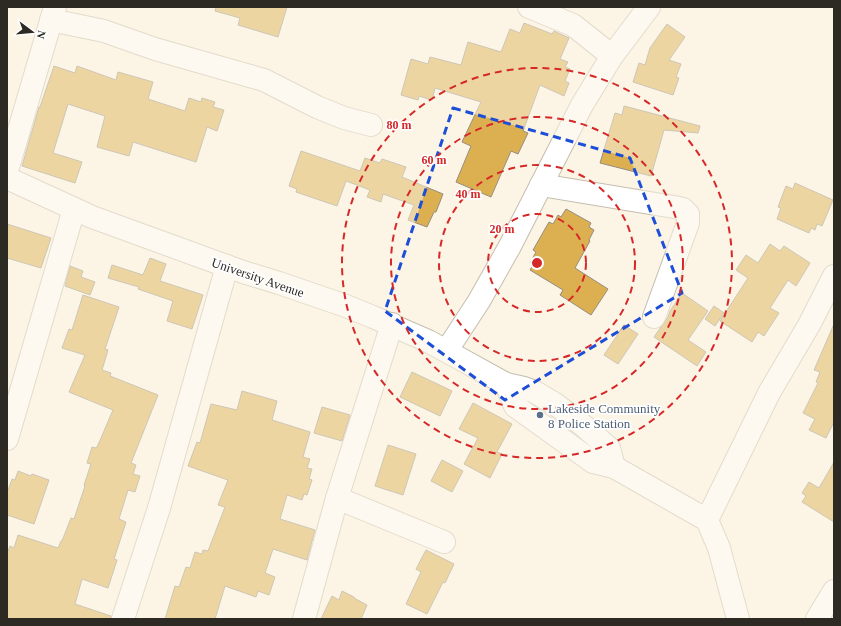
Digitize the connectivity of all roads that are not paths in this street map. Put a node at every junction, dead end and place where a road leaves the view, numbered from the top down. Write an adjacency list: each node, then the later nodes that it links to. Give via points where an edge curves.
1 (529, 7): 4 (street)
2 (649, 7): 5 (street)
3 (53, 13): 6 (street, via 162,51 264,80 317,107); 7 (street)
4 (572, 16): 5 (street)
5 (612, 56): 9 (street, via 582,105)
6 (371, 125)
7 (7, 171)
8 (7, 178): 10 (street, University Avenue)
9 (542, 185): 13 (street, via 674,207 683,209 688,214 688,223); 15 (street, via 479,301)
10 (74, 209): 11 (street, University Avenue); 16 (street)
11 (227, 266): 14 (street, University Avenue); 21 (street, via 159,508)
12 (834, 276): 18 (street, via 766,400)
13 (654, 317)
14 (392, 324): 15 (street, University Avenue); 17 (street)
15 (447, 350): 18 (street, University Avenue, via 506,384 535,392 578,421 609,448 614,467)
16 (7, 439)
17 (337, 498): 19 (street); 22 (street)
18 (707, 520): 23 (street, via 719,548)
19 (444, 542)
20 (834, 591): 24 (street)
21 (123, 619)
22 (304, 619)
23 (738, 619)
24 (817, 619)

